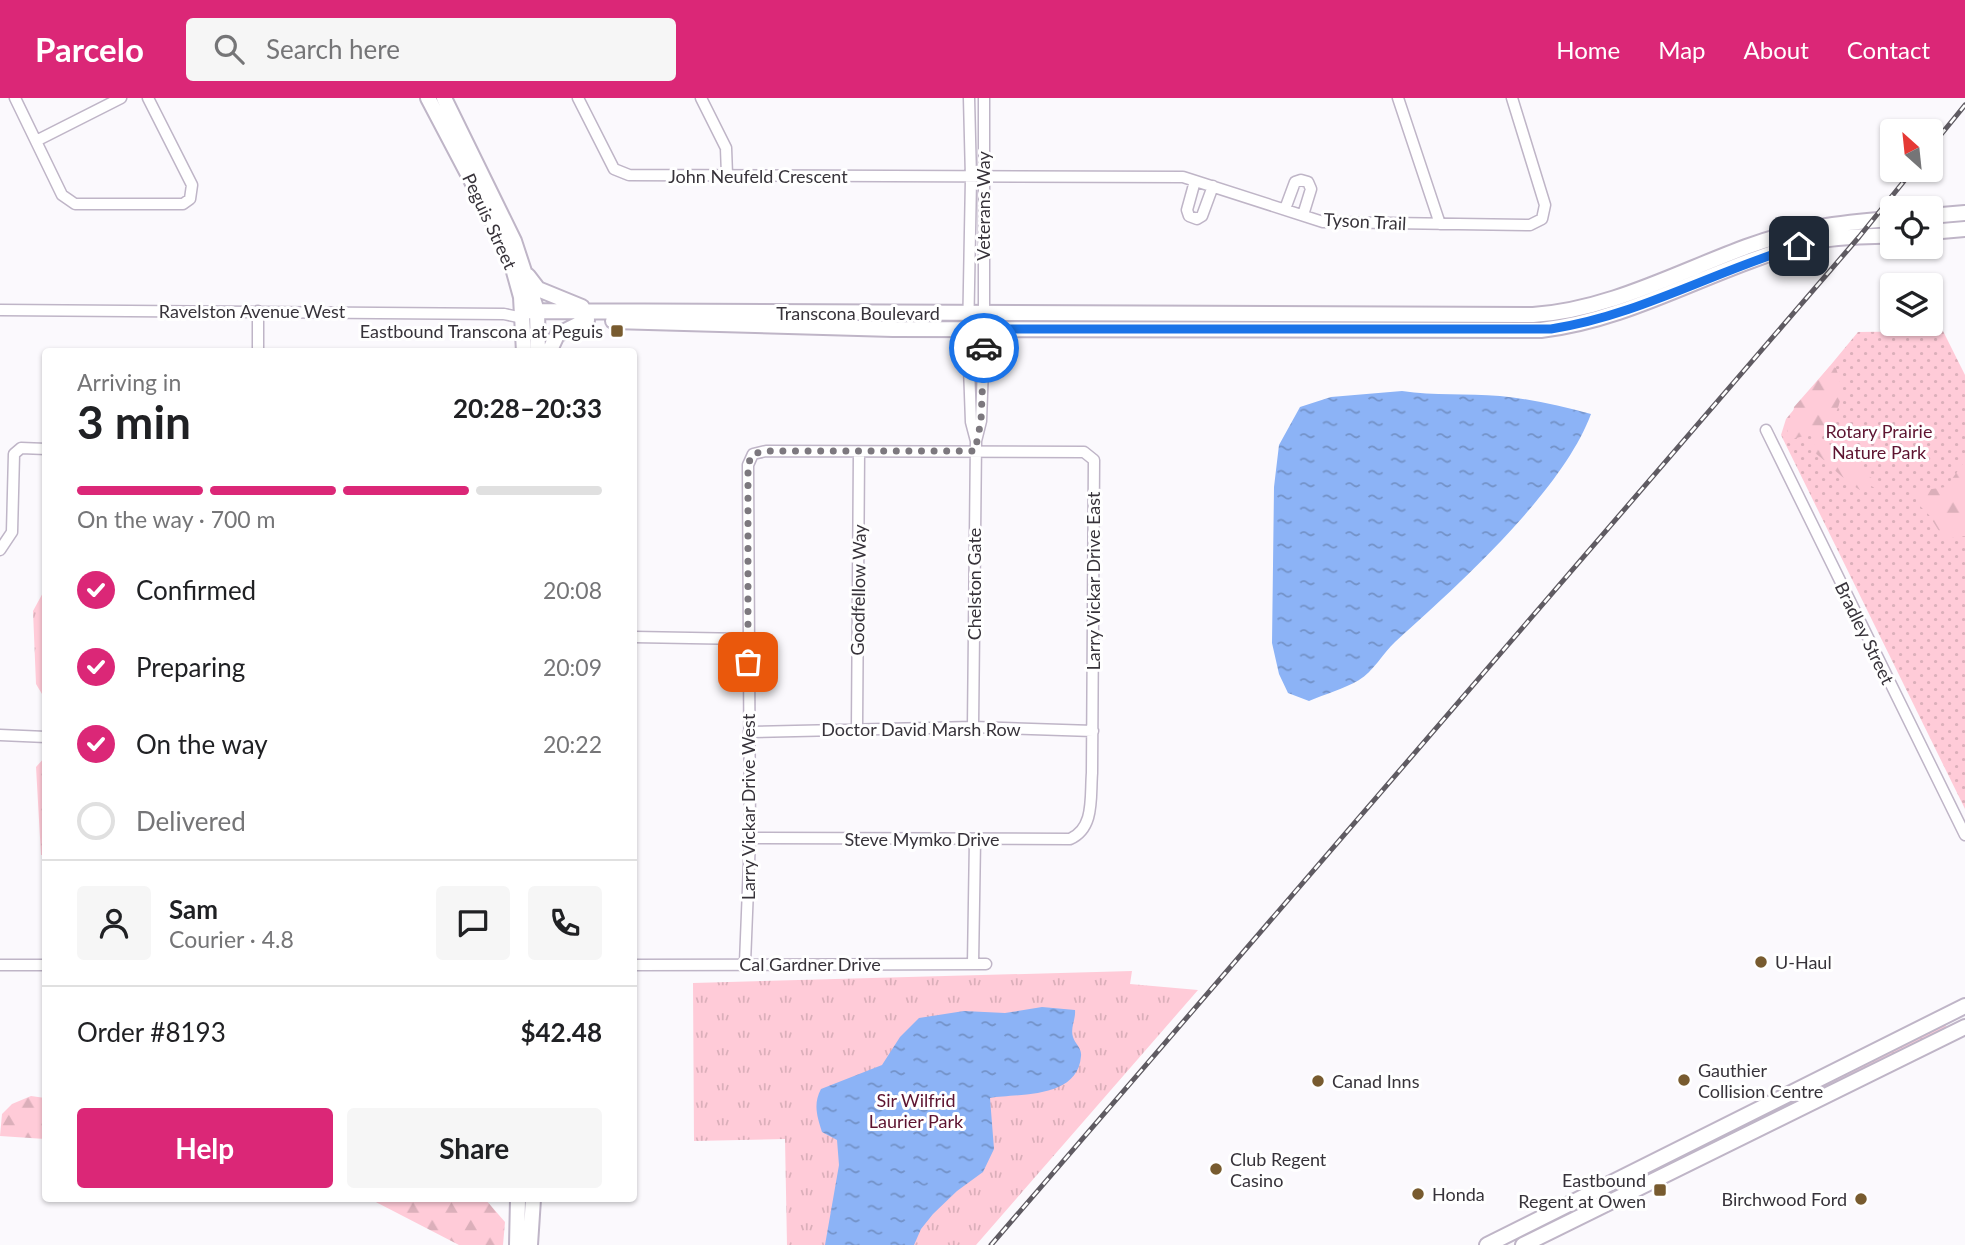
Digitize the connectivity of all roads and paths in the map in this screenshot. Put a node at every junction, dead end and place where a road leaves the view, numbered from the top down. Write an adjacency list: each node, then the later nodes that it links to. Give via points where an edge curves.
1 (15, 98): 12 (street)
2 (121, 98): 12 (street)
3 (148, 98): 12 (street, via 192,184 190,200 183,204 75,204 62,195)
4 (428, 98): 30 (street, Peguis Street, via 508,250)
5 (444, 98): 27 (street, Peguis Street)
6 (578, 98): 13 (street, John Neufeld Crescent, via 611,164 621,174)
7 (701, 98): 13 (street, via 726,148)
8 (969, 98): 14 (street, Veterans Way)
9 (984, 98): 15 (street, Veterans Way)
10 (1398, 98): 23 (street)
11 (1512, 98): 23 (street, Tyson Trail, via 1545,205 1542,219 1530,225)
12 (36, 141)
13 (727, 175): 14 (street, John Neufeld Crescent)
14 (971, 178): 15 (street, John Neufeld Crescent); 31 (street, Veterans Way)
15 (983, 178): 16 (street, Tyson Trail, via 1183,177); 33 (street, Veterans Way)
16 (1195, 181): 17 (street, Tyson Trail); 17 (street, via 1187,210 1197,219)
17 (1213, 186): 18 (street, Tyson Trail)
18 (1285, 209): 20 (street, Tyson Trail); 20 (street, via 1295,182 1308,182 1311,189)
19 (1965, 213): 21 (street)
20 (1303, 215): 23 (street, Tyson Trail, via 1323,222)
21 (1943, 215)
22 (1880, 220): 33 (street, Transcona Boulevard, via 1816,225 1610,299 1544,314)
23 (1440, 224)
24 (1965, 229): 25 (street)
25 (1943, 231)
26 (1880, 236): 33 (street, Transcona Boulevard, via 1818,240 1604,317 1541,330)
27 (526, 273): 30 (street, Peguis Street); 32 (street, via 538,289)
28 (0, 310): 29 (street, Ravelston Avenue West)
29 (258, 311): 30 (street, Ravelston Avenue West); 35 (street)
30 (530, 314): 32 (street, Transcona Boulevard); 36 (street, Peguis Street); 37 (street, Peguis Street)
31 (968, 314): 32 (street, Transcona Boulevard); 33 (street, Transcona Boulevard); 34 (street, Chelston Gate)
32 (592, 316): 34 (street, Transcona Boulevard); 38 (street, via 557,335)
33 (984, 322): 34 (street, Transcona Boulevard); 40 (street, Chelston Gate, via 982,402)
34 (968, 329): 40 (street, Chelston Gate)
35 (258, 348)
36 (525, 348)
37 (537, 348)
38 (551, 348)
39 (1766, 430): 53 (street, Bradley Street)
40 (975, 446): 42 (street, Larry Vickar Drive West); 46 (street, Chelston Gate); 48 (street, Larry Vickar Drive East, via 1084,452 1094,460)
41 (42, 449): 43 (street, via 21,448 14,454 12,532)
42 (859, 452): 45 (street, Larry Vickar Drive West, via 753,454 748,464); 47 (street, Goodfellow Way)
43 (0, 550)
44 (637, 637): 45 (street)
45 (747, 639): 49 (street, Larry Vickar Drive West)
46 (973, 727): 47 (street, Doctor David Marsh Row); 48 (street, Doctor David Marsh Row)
47 (857, 728): 49 (street, Doctor David Marsh Row)
48 (1093, 731): 52 (street, Larry Vickar Drive East)
49 (750, 732): 54 (street, Larry Vickar Drive West)
50 (0, 735): 51 (street)
51 (42, 737)
52 (1087, 824): 55 (street, Steve Mymko Drive, via 1080,835 1070,839)
53 (1965, 835)
54 (750, 838): 55 (street, Steve Mymko Drive); 56 (street, Larry Vickar Drive West)
55 (975, 840): 57 (street)
56 (745, 964): 57 (street, Cal Gardner Drive); 61 (street, Cal Gardner Drive)
57 (973, 964): 58 (street, Cal Gardner Drive)
58 (986, 964)
59 (0, 965): 60 (street)
60 (42, 965)
61 (637, 965)
62 (1965, 1006): 66 (street)
63 (1965, 1027): 66 (street)
64 (518, 1202): 67 (street)
65 (533, 1202): 68 (street)
66 (1540, 1234): 69 (street); 70 (street)
67 (517, 1245)
68 (530, 1245)
69 (1487, 1245)
70 (1523, 1245)

